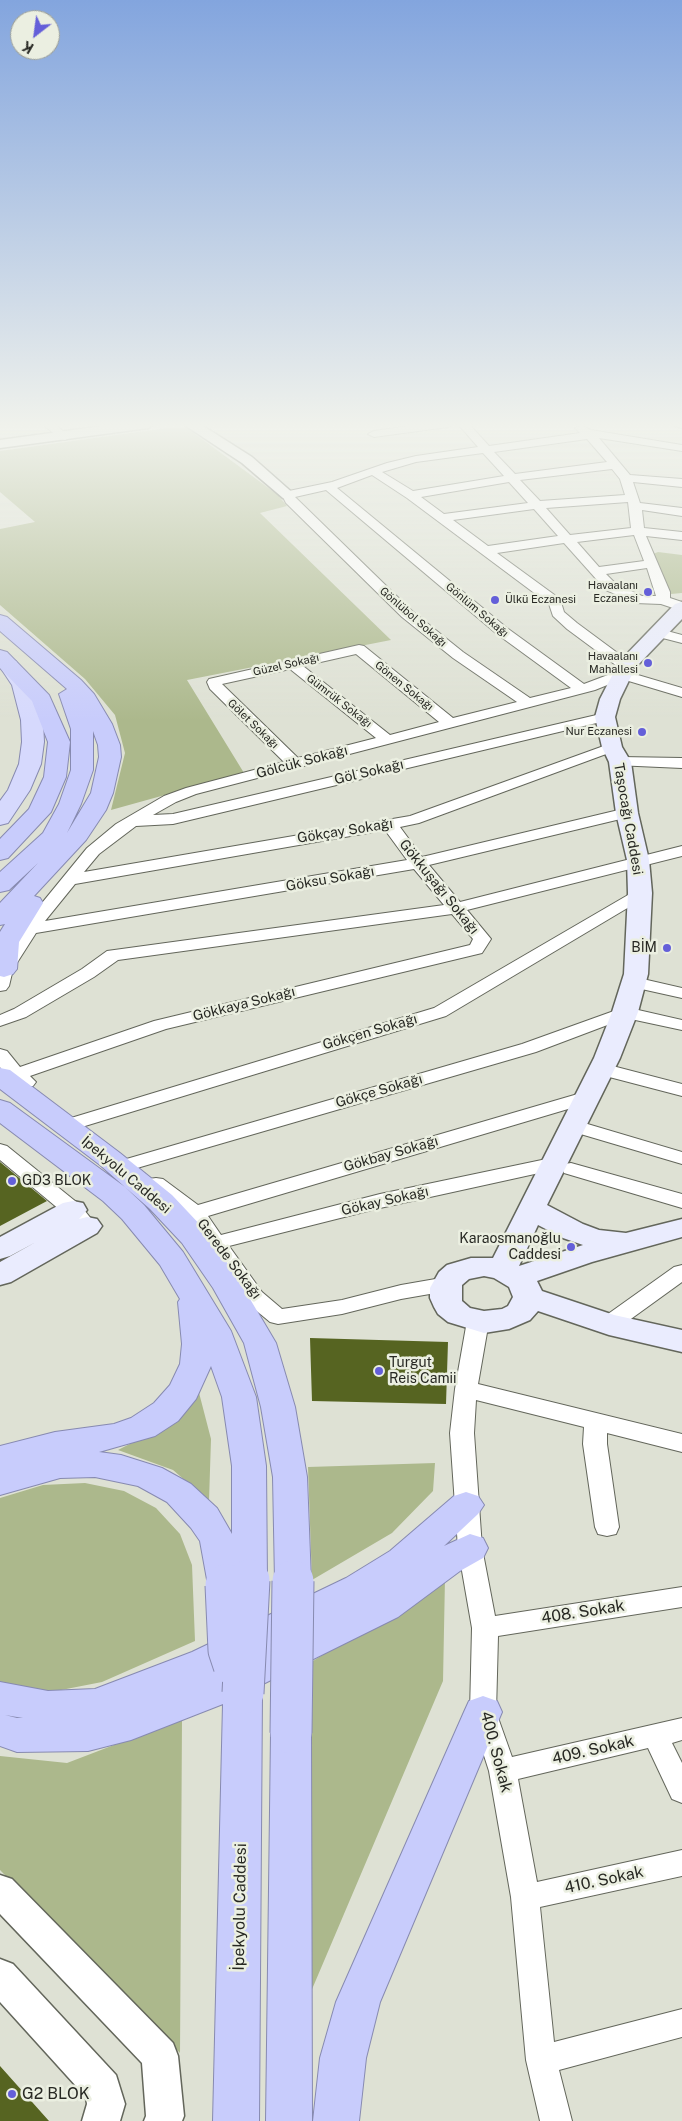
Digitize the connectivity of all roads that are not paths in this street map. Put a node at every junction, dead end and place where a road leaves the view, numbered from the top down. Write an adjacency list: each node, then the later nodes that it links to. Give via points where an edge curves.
1 (314, 523): 24 (street, Gönlübol Sokağı, via 407,614 458,655)
2 (372, 523): 22 (street, Gönlüm Sokağı, via 502,631)
3 (447, 523): 9 (street)
4 (554, 523): 8 (street)
5 (637, 523): 6 (street)
6 (638, 531): 7 (street); 8 (street); 10 (street)
7 (682, 536)
8 (567, 538): 9 (street); 11 (street)
9 (484, 551): 20 (street, via 555,602 558,613)
10 (652, 564): 11 (street); 12 (street, via 663,592)
11 (595, 571): 12 (street, via 611,587 640,600)
12 (676, 605): 14 (main road)
13 (0, 621): 19 (highway)
14 (656, 632): 15 (street); 20 (main road)
15 (682, 639)
16 (359, 650): 18 (street, Güzel Sokağı); 26 (street, Gönen Sokağı)
17 (5, 660): 32 (main road, via 22,685 32,720 33,742 30,764 19,790); 36 (highway, via 42,699 58,742 55,777 39,812)
18 (291, 663): 21 (street, Güzel Sokağı); 27 (street, Gümrük Sokağı)
19 (54, 667): 39 (highway, via 74,684 94,710 109,745 110,757 106,783); 40 (highway, via 70,696 82,729 82,770 53,837)
20 (623, 670): 22 (street, Gölcük Sokağı); 23 (street); 25 (main road)
21 (214, 682): 30 (street, Gölet Sokağı)
22 (582, 689): 24 (street, Gölcük Sokağı)
23 (682, 693)
24 (528, 703): 26 (street, Gölcük Sokağı)
25 (605, 716): 28 (main road, Taşocağı Caddesi); 33 (street, Göl Sokağı, via 173,819)
26 (450, 723): 27 (street, Gölcük Sokağı)
27 (387, 740): 30 (street, Gölcük Sokağı)
28 (616, 754): 29 (street); 31 (main road, Taşocağı Caddesi); 34 (street, Gökçay Sokağı)
29 (682, 763)
30 (295, 764): 33 (street, Gölcük Sokağı, via 191,791 170,799)
31 (628, 813): 37 (main road, Taşocağı Caddesi); 38 (street, Göksu Sokağı)
32 (0, 818)
33 (133, 821): 39 (street, Gölcük Sokağı)
34 (390, 825): 38 (street, Gökkuşağı Sokağı); 39 (street, Gökçay Sokağı)
35 (682, 851): 37 (street)
36 (0, 853)
37 (638, 860): 41 (main road, Taşocağı Caddesi); 42 (street)
38 (418, 863): 42 (street, Gökkuşağı Sokağı); 44 (street, Göksu Sokağı)
39 (61, 871): 43 (highway); 44 (street, Gölcük Sokağı); 46 (highway, via 6,942)
40 (0, 885)
41 (640, 893): 47 (main road, Taşocağı Caddesi); 58 (street, Gökçen Sokağı, via 440,1012)
42 (456, 908): 45 (street, Gökkuşağı Sokağı, via 482,939); 50 (street, via 113,955 20,1013)
43 (0, 918)
44 (30, 929): 46 (street)
45 (476, 949): 54 (street, Gökkaya Sokağı, via 160,1025)
46 (2, 977)
47 (634, 982): 48 (street); 49 (main road, Taşocağı Caddesi)
48 (682, 994)
49 (626, 1012): 51 (street); 53 (main road, Taşocağı Caddesi); 62 (street, Gökçe Sokağı, via 530,1048)
50 (0, 1021)
51 (682, 1024)
52 (0, 1055): 54 (street, Gerede Sokağı)
53 (601, 1069): 55 (street); 56 (main road, Taşocağı Caddesi)
54 (8, 1076): 58 (street, Gerede Sokağı); 107 (highway, İpekyolu Caddesi, bridge, via 161,1202 193,1236 226,1284 260,1344 278,1407 290,1477 293,1581)
55 (682, 1090)
56 (588, 1097): 59 (main road, Taşocağı Caddesi); 66 (street, Gökbay Sokağı)
57 (0, 1109): 76 (highway, İpekyolu Caddesi, via 114,1194 133,1212 172,1259)
58 (78, 1122): 62 (street, Gerede Sokağı)
59 (574, 1126): 61 (street); 63 (main road, Taşocağı Caddesi)
60 (0, 1150): 67 (street)
61 (682, 1158)
62 (130, 1164): 66 (street, Gerede Sokağı)
63 (564, 1166): 64 (street); 65 (main road, Taşocağı Caddesi); 70 (street, Gökay Sokağı, via 380,1201)
64 (682, 1201)
65 (533, 1205): 69 (main road, via 538,1212 573,1232 596,1239); 74 (main road, Taşocağı Caddesi)
66 (195, 1213): 70 (street, Gerede Sokağı)
67 (80, 1218): 71 (main road); 73 (main road)
68 (682, 1228): 69 (main road)
69 (627, 1242): 74 (main road)
70 (215, 1243): 75 (street, Gerede Sokağı, via 254,1297 278,1317)
71 (0, 1249)
72 (682, 1272): 78 (street)
73 (0, 1275)
74 (515, 1281): 75 (main road, via 484,1266 458,1272); 77 (main road, via 522,1309 509,1319); 78 (main road)
75 (447, 1284): 77 (main road, via 445,1298 450,1307 459,1315)
76 (192, 1291): 83 (highway, via 198,1344 196,1364 184,1392 166,1412 143,1427 117,1436 55,1444); 88 (highway, İpekyolu Caddesi, via 215,1331 239,1397 249,1466 250,1531)
77 (478, 1321): 80 (street, 400. Sokak)
78 (609, 1324): 79 (main road)
79 (682, 1341)
80 (466, 1389): 81 (street); 85 (street, 400. Sokak, via 462,1433)
81 (596, 1421): 82 (street); 86 (street, via 595,1444)
82 (682, 1443)
83 (0, 1459)
84 (0, 1482): 88 (highway, via 60,1465 95,1464 150,1477 180,1493 204,1518 217,1539 224,1566)
85 (466, 1505): 87 (street, 400. Sokak); 91 (highway, via 403,1561 359,1588 205,1662 96,1705 48,1707)
86 (607, 1527)
87 (470, 1548): 90 (street, 400. Sokak); 94 (highway, via 385,1607 205,1695 131,1724 88,1734 17,1734)
88 (237, 1582): 106 (highway, İpekyolu Caddesi, bridge, via 229,1650 243,1693)
89 (682, 1597): 90 (street, 408. Sokak)
90 (485, 1628): 92 (street, 400. Sokak)
91 (0, 1698)
92 (483, 1712): 96 (street, 400. Sokak); 108 (highway, via 358,2002 343,2058)
93 (682, 1729): 95 (street, 409. Sokak)
94 (0, 1730)
95 (655, 1736): 96 (street, 409. Sokak); 97 (street)
96 (503, 1771): 100 (street, 400. Sokak)
97 (682, 1790)
98 (682, 1863): 100 (street, 410. Sokak)
99 (0, 1890): 105 (street, via 160,2056)
100 (525, 1897): 103 (street, 400. Sokak)
101 (0, 1976): 104 (street, via 103,2088 106,2104)
102 (682, 2023): 103 (street)
103 (541, 2060): 109 (street, 400. Sokak)
104 (101, 2121)
105 (163, 2121)
106 (236, 2121)
107 (289, 2121)
108 (336, 2121)
109 (556, 2121)

